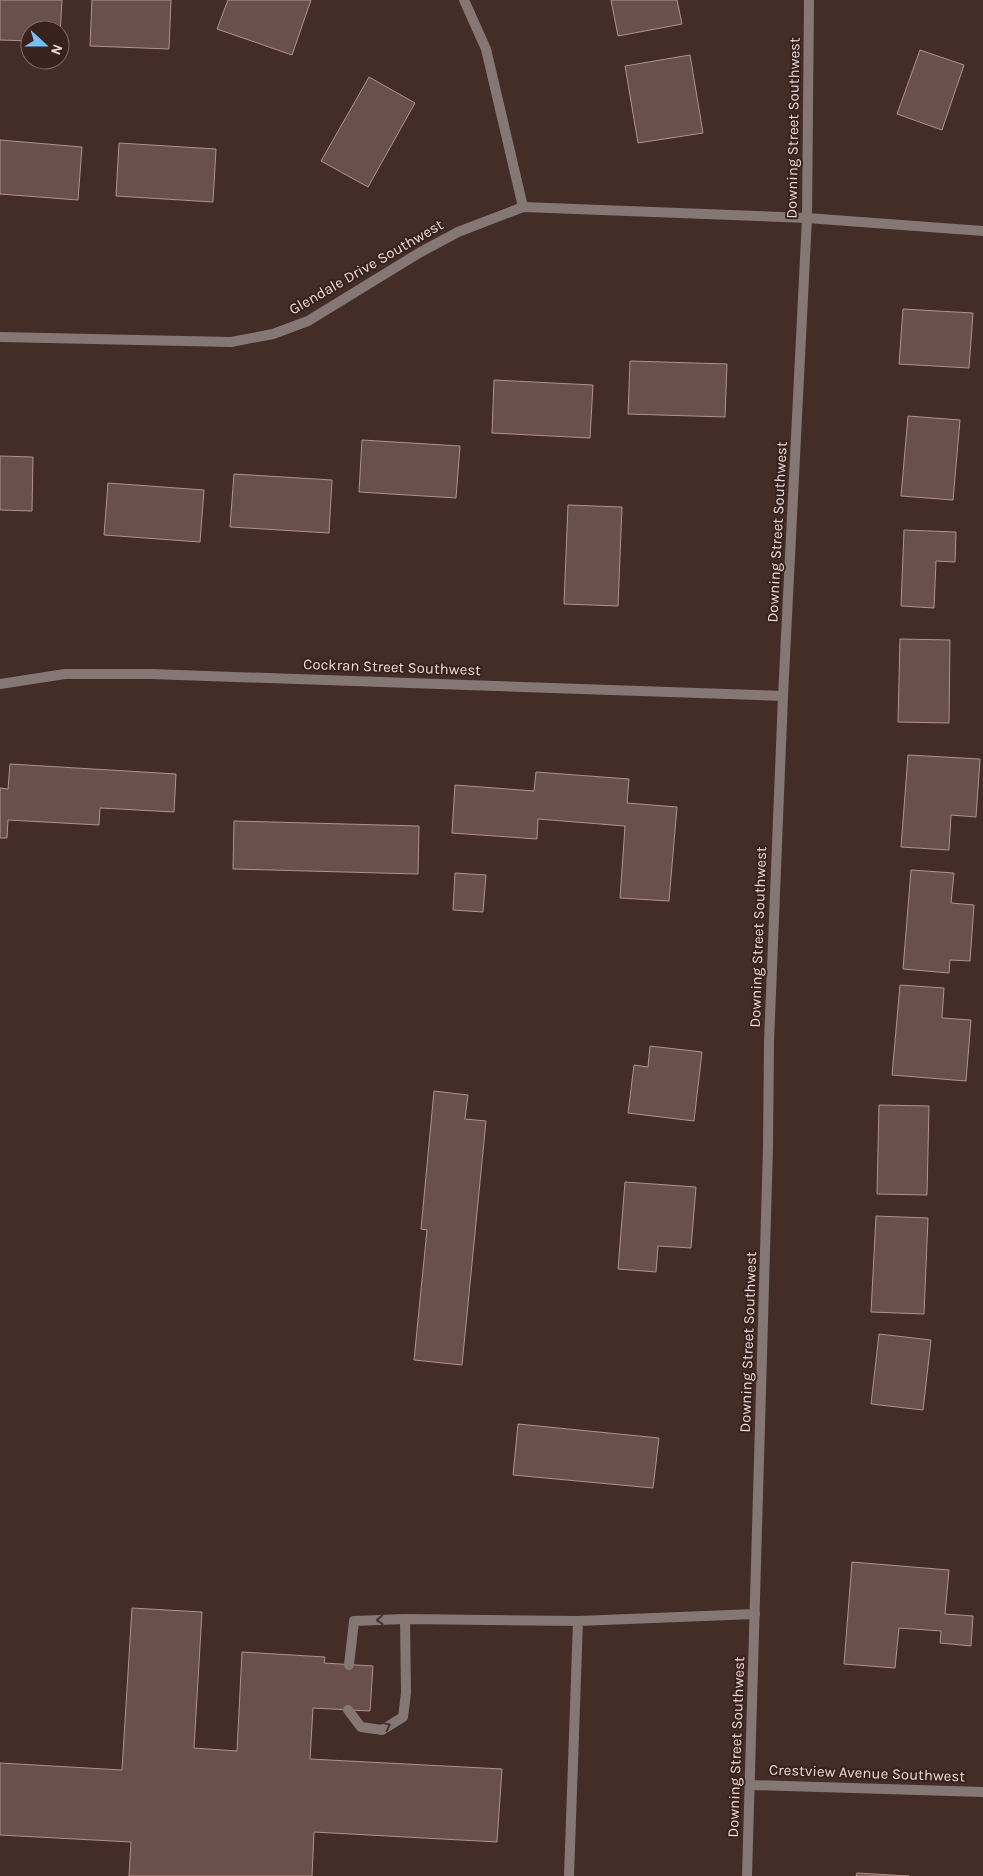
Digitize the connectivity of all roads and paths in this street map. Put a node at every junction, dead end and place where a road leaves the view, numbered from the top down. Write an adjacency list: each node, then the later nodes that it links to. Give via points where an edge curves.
1 (464, 0): 3 (street, via 486,49)
2 (809, 0): 4 (street, Downing Street Southwest)
3 (524, 207): 4 (street, Glendale Drive Southwest); 6 (street, Glendale Drive Southwest, via 458,232 308,320 273,334 231,342)
4 (808, 218): 5 (street, Glendale Drive Southwest); 8 (street, Downing Street Southwest)
5 (983, 231)
6 (0, 337)
7 (0, 684): 8 (street, Cockran Street Southwest, via 65,674 151,674)
8 (784, 696): 9 (street, Downing Street Southwest, via 769,1042)
9 (755, 1614): 11 (street); 14 (street, Downing Street Southwest)
10 (405, 1619): 11 (street); 12 (street, one-way to 12, via 354,1620); 13 (street, one-way to 10, via 361,1727 382,1730 403,1717 406,1693)
11 (578, 1622): 16 (street)
12 (349, 1665)
13 (348, 1710)
14 (750, 1785): 15 (street, Crestview Avenue Southwest); 17 (street, Downing Street Southwest)
15 (983, 1792)
16 (569, 1876)
17 (747, 1876)

